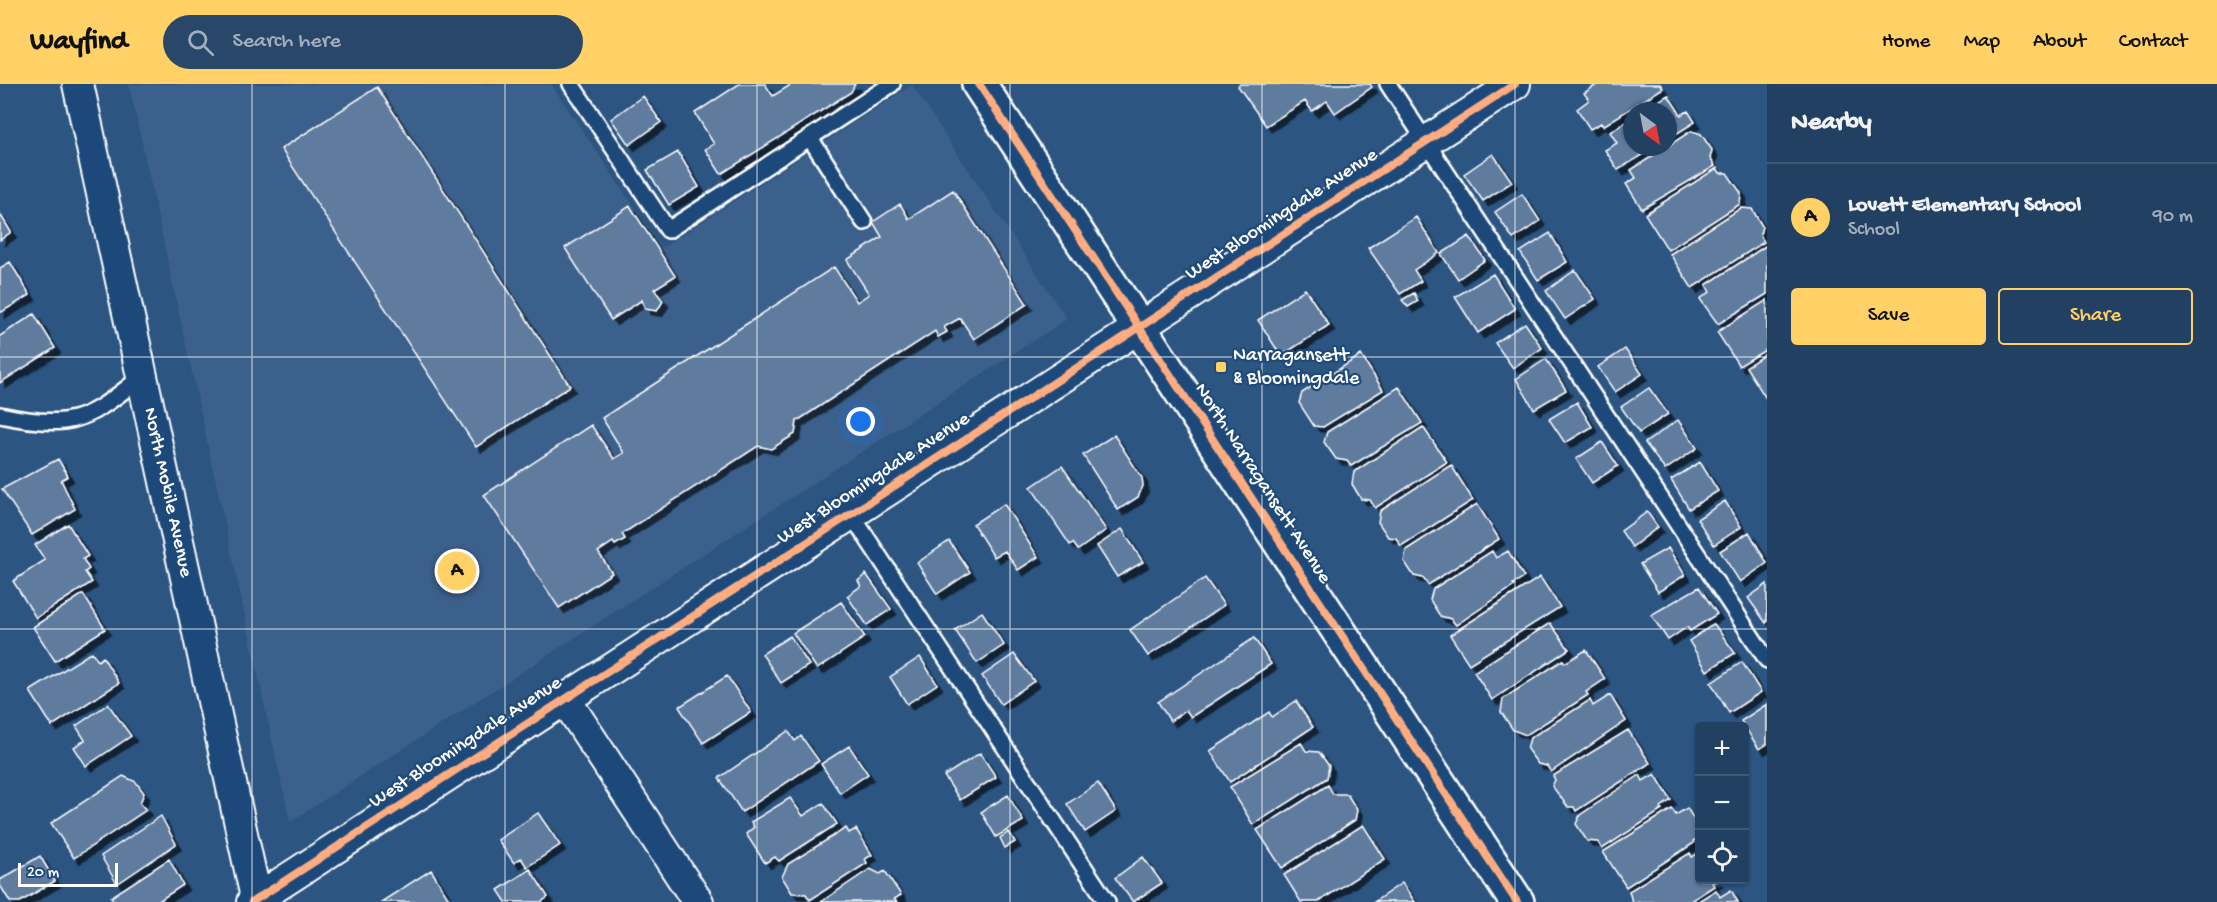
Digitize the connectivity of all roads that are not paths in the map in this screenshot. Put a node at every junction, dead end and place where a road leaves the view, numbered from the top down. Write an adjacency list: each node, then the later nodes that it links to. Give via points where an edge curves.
1 (78, 84): 11 (street, North Mobile Avenue)
2 (571, 84): 7 (lane, via 668,230)
3 (892, 84): 7 (lane)
4 (979, 84): 10 (street, North Narragansett Avenue)
5 (1388, 84): 8 (lane)
6 (1515, 84): 8 (street, West Bloomingdale Avenue)
7 (810, 138): 9 (lane)
8 (1426, 141): 10 (street, West Bloomingdale Avenue); 14 (lane)
9 (864, 222)
10 (1139, 327): 13 (street, West Bloomingdale Avenue); 19 (street, North Narragansett Avenue)
11 (142, 377): 12 (lane, via 75,419 27,421); 16 (street, North Mobile Avenue)
12 (0, 415)
13 (851, 514): 15 (street, West Bloomingdale Avenue); 18 (lane)
14 (1767, 660)
15 (565, 699): 16 (street, West Bloomingdale Avenue); 17 (street)
16 (255, 901)
17 (698, 902)
18 (1107, 902)
19 (1517, 902)

